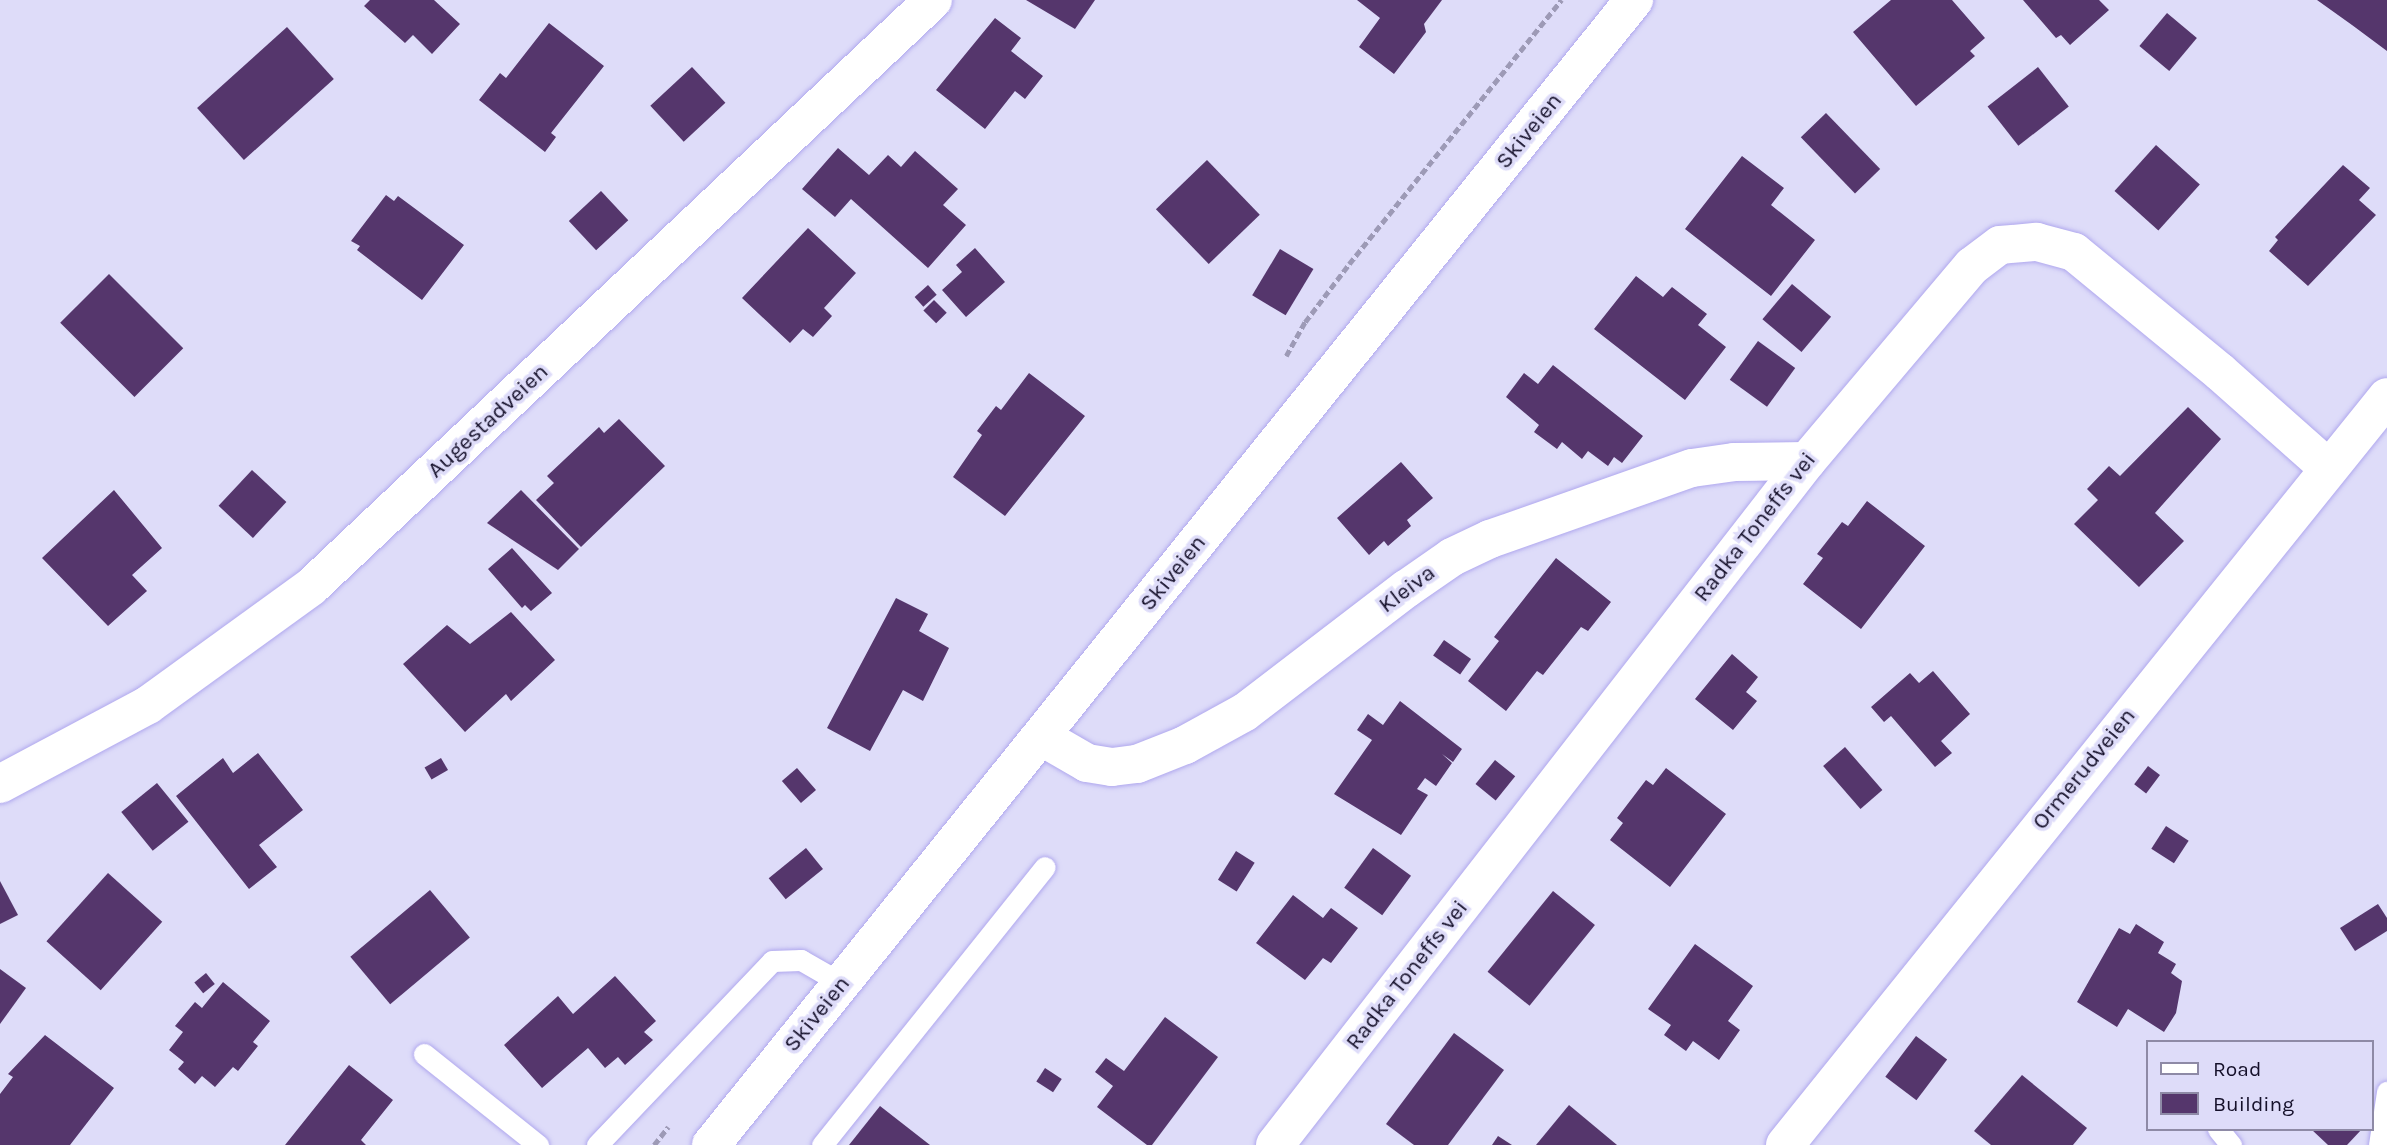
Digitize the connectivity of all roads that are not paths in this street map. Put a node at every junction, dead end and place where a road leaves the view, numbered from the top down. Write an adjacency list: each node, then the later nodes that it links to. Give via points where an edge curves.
1 (933, 0): 7 (street, Augestadveien, via 311,587 148,705)
2 (1634, 0): 6 (street, Skiveien)
3 (2387, 397): 5 (street, Ormerudveien)
4 (1807, 461): 5 (street, Radka Toneffs vei, via 1972,267 2000,245 2037,242 2074,252); 6 (street, Kleiva, via 1692,468 1490,539 1452,557 1406,589 1245,712 1185,745 1136,764 1087,763); 17 (street, Radka Toneffs vei)
5 (2328, 467): 18 (street, Ormerudveien)
6 (1042, 737): 9 (street, Skiveien)
7 (0, 784)
8 (1045, 867): 16 (lane)
9 (841, 983): 14 (lane, via 801,960 772,961); 15 (street, Skiveien)
10 (424, 1054): 13 (lane)
11 (2387, 1092): 20 (lane)
12 (2220, 1131): 19 (lane)
13 (538, 1145)
14 (597, 1145)
15 (711, 1145)
16 (822, 1145)
17 (1275, 1145)
18 (1785, 1145)
19 (2231, 1145)
20 (2379, 1145)

